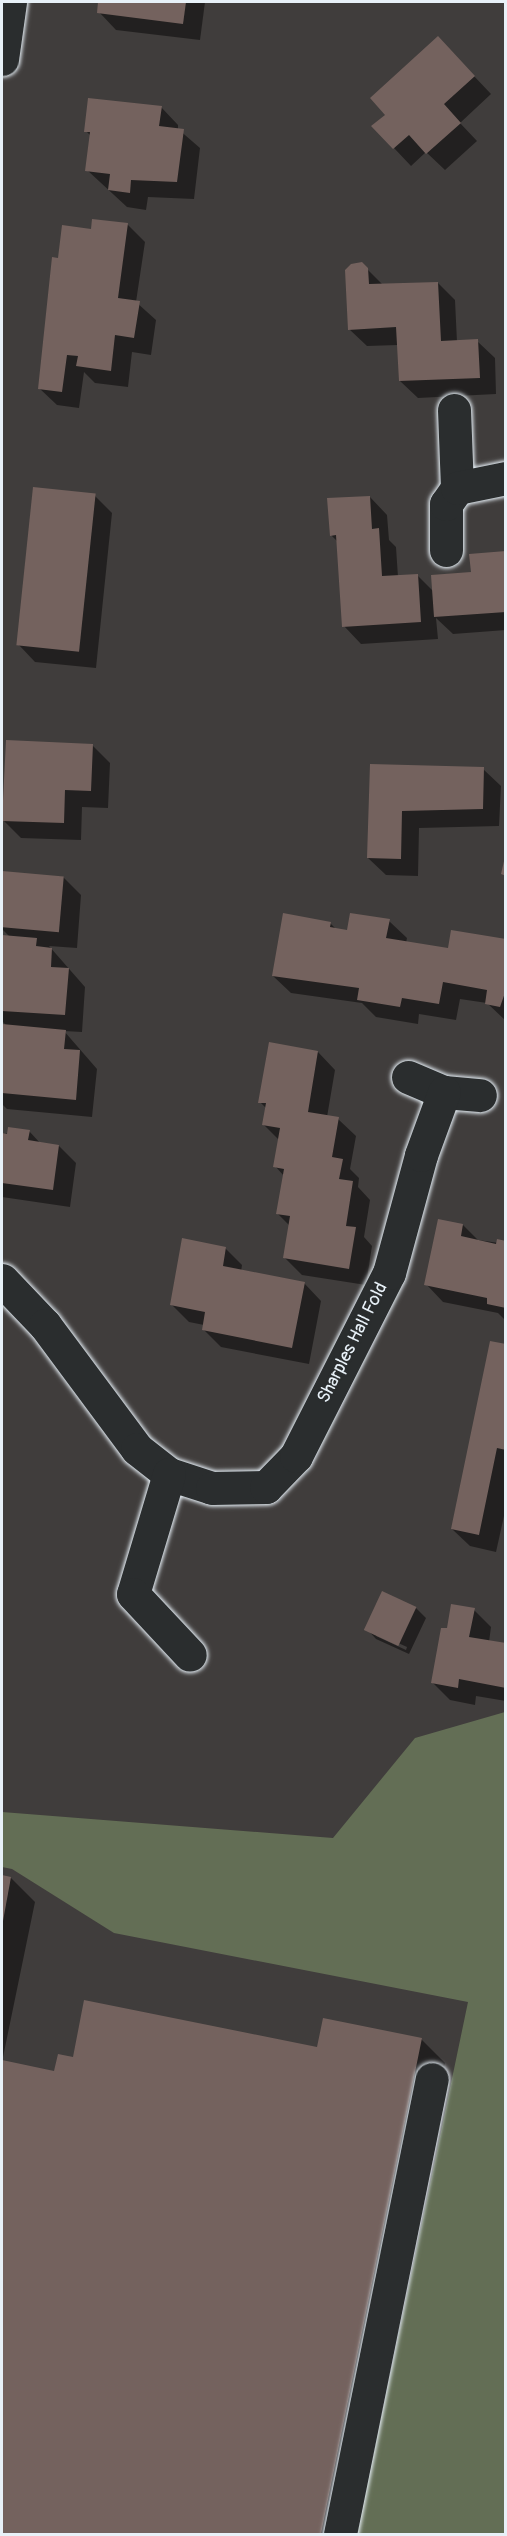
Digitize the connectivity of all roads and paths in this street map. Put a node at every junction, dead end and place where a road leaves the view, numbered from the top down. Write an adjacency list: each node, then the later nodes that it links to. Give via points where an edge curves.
1 (10, 2): 2 (street)
2 (2, 59)
3 (454, 410): 5 (street)
4 (506, 478): 5 (street)
5 (457, 488): 6 (street, via 446,504)
6 (446, 550)
7 (408, 1077): 8 (street)
8 (444, 1092): 9 (street); 11 (street, Sharples Hall Fold, via 421,1155 389,1273 296,1455 266,1486 212,1488)
9 (480, 1095)
10 (2, 1280): 11 (street, Sharples Hall Fold, via 45,1325 137,1449)
11 (169, 1474): 12 (street, via 133,1594)
12 (190, 1655)
13 (432, 2079): 14 (street)
14 (340, 2535)

